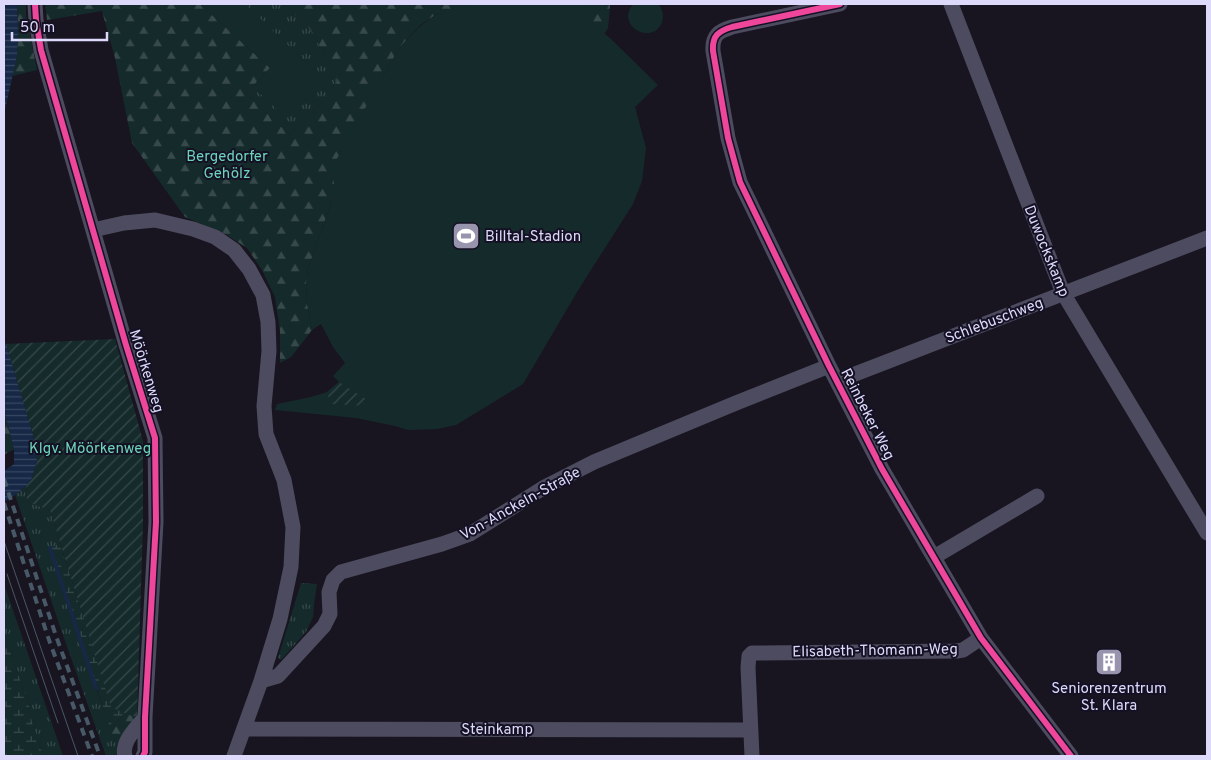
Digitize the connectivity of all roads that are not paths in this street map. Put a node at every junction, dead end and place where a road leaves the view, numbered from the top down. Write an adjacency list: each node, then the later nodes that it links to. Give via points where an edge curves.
1 (35, 4): 4 (street, Möörkenweg, via 41,50)
2 (840, 4): 7 (street, Reinbeker Weg, via 722,30 713,46 728,138 740,182)
3 (950, 4): 6 (street, Duwockskamp)
4 (93, 230): 13 (street, via 155,220 215,237 234,250 249,268 263,295 269,351 264,406 266,434 284,480 293,527 291,567 280,619); 14 (street, Möörkenweg, via 155,438 156,522)
5 (1207, 238): 6 (street, Schlebuschweg)
6 (1063, 293): 8 (street, Schlebuschweg); 10 (street, Duwockskamp)
7 (829, 366): 8 (street, Reinbeker Weg); 13 (street, Von-Anckeln-Straße, via 594,462 543,488 470,534 340,572 329,592 330,614 324,626 278,676)
8 (837, 381): 11 (street, Reinbeker Weg, via 882,469)
9 (1037, 496): 11 (street)
10 (1207, 533)
11 (934, 558): 12 (street, Reinbeker Weg)
12 (981, 638): 16 (street, Elisabeth-Thomann-Weg, via 957,651 752,653 748,658); 21 (street, Reinbeker Weg)
13 (261, 681): 15 (street)
14 (145, 717): 17 (street, via 126,742); 18 (street, Möörkenweg)
15 (244, 729): 16 (street, Steinkamp); 19 (street)
16 (750, 730): 20 (street)
17 (125, 756)
18 (143, 756)
19 (234, 756)
20 (752, 756)
21 (1071, 756)

